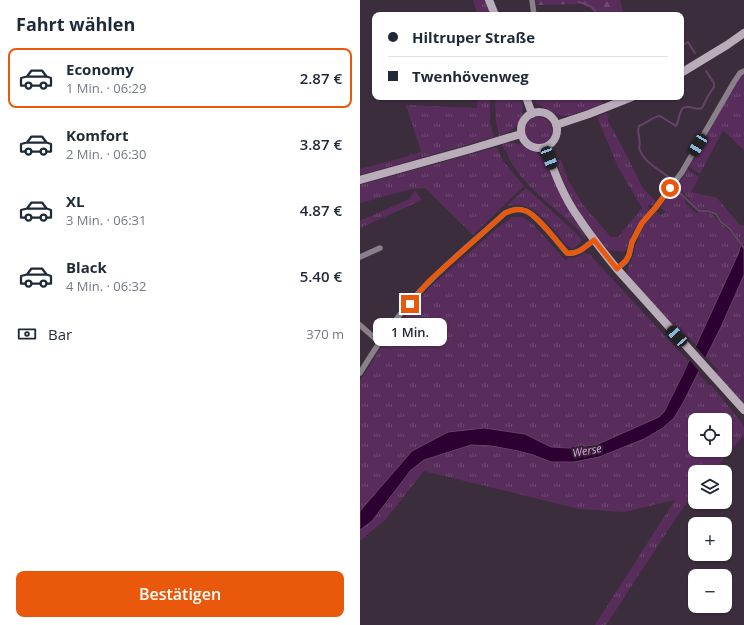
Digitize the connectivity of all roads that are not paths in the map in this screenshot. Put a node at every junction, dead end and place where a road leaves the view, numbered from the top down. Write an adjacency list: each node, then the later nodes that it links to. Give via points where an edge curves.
1 (489, 0): 3 (main road)
2 (532, 0): 4 (street)
3 (494, 12)
4 (534, 12)
5 (744, 33): 6 (main road)
6 (684, 71)
7 (744, 71): 18 (street, via 734,82 682,172 642,223 632,242 629,255)
8 (527, 100): 10 (main road)
9 (625, 100): 11 (main road)
10 (532, 114): 11 (main road, via 546,114); 12 (main road, via 523,122)
11 (556, 125): 13 (main road, via 555,137)
12 (521, 134): 13 (main road, via 527,144); 14 (main road)
13 (545, 147): 15 (main road, via 566,197)
14 (360, 180)
15 (594, 240): 18 (main road); 20 (street, via 578,252 567,253 527,211 511,210 429,281)
16 (380, 248): 17 (street)
17 (360, 257)
18 (617, 269): 22 (main road)
19 (360, 325): 20 (street)
20 (379, 342): 21 (street)
21 (360, 373)
22 (744, 410)

